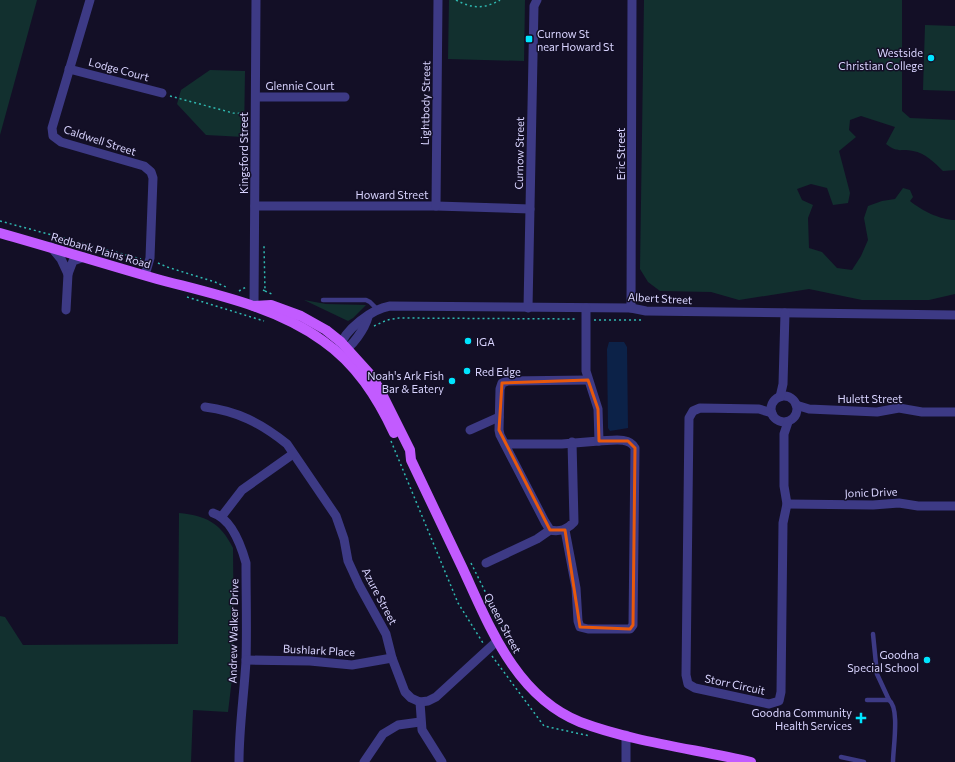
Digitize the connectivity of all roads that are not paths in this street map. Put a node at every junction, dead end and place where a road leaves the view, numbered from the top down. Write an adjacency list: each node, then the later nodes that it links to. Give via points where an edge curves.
1 (90, 0): 6 (street, Caldwell Street)
2 (256, 0): 8 (street, Kingsford Street)
3 (438, 0): 11 (street, Lightbody Street)
4 (537, 0): 12 (street, Curnow Street, via 534,6)
5 (632, 0): 23 (street, Eric Street)
6 (69, 69): 7 (street, Lodge Court); 17 (street, Caldwell Street, via 52,128 53,136 61,142 144,166 151,172 153,178 150,258)
7 (162, 93)
8 (256, 97): 9 (street, Glennie Court); 10 (street, Kingsford Street)
9 (345, 97)
10 (255, 206): 11 (street, Howard Street); 20 (street, Kingsford Street)
11 (436, 206): 12 (street, Howard Street)
12 (530, 209): 21 (street, Curnow Street)
13 (0, 233): 14 (main road, Redbank Plains Road)
14 (51, 247): 15 (main road, Redbank Plains Road); 16 (street, via 61,259)
15 (84, 257): 16 (street, via 73,261); 17 (main road, Redbank Plains Road)
16 (68, 274): 25 (street)
17 (145, 275): 18 (main road, Redbank Plains Road)
18 (196, 290): 20 (main road, Queen Street)
19 (323, 300): 24 (lane, via 366,300)
20 (254, 306): 28 (main road, Queen Street, via 271,305 301,316 326,330)
21 (528, 308): 22 (street, Albert Street); 24 (street, Albert Street, via 390,306)
22 (586, 308): 23 (street, Albert Street); 29 (street)
23 (631, 308): 26 (street, Albert Street, via 646,311)
24 (378, 309): 28 (street, via 360,320)
25 (66, 310)
26 (785, 313): 27 (street, Albert Street); 30 (street)
27 (955, 315)
28 (342, 348): 48 (main road, Queen Street, via 365,380 384,411 404,453 411,460)
29 (588, 380): 35 (street, via 502,383); 38 (street, via 598,409)
30 (784, 397): 32 (street); 33 (street)
31 (204, 407): 41 (street, Azure Street, via 225,409 256,422 287,444)
32 (772, 409): 36 (street, via 773,417); 42 (street, Storr Circuit, via 700,408 692,411 689,418 686,675 688,684 695,688 769,704 779,701 783,523)
33 (796, 409): 34 (street, Hulett Street, via 877,412 899,408 922,412); 36 (street)
34 (955, 412)
35 (499, 417): 37 (street); 40 (street, via 499,430)
36 (784, 422): 42 (street, Storr Circuit, via 784,486)
37 (470, 430)
38 (599, 441): 39 (street); 45 (street, via 628,441 633,443 635,448 633,625 630,629 580,627 576,588)
39 (572, 442): 40 (street); 45 (street, via 574,522)
40 (505, 444): 44 (street)
41 (293, 454): 49 (street, Azure Street, via 336,516 348,561 386,634); 50 (street, Andrew Walker Drive, via 242,490 217,514 242,548 246,563)
42 (787, 504): 43 (street, Jonic Drive, via 899,503)
43 (955, 506)
44 (550, 530): 45 (street); 46 (street, via 537,539)
45 (565, 530)
46 (486, 563)
47 (874, 634): 52 (lane, via 876,674)
48 (499, 644): 53 (street, via 490,655 436,697); 55 (main road, Queen Street, via 525,681 560,711 579,721)
49 (392, 658): 50 (street, Bushlark Place, via 352,665 310,661); 53 (street, Azure Street, via 405,692)
50 (246, 660): 57 (street, Andrew Walker Drive, via 239,730)
51 (867, 700): 52 (lane)
52 (888, 700): 63 (lane, via 893,706 895,724)
53 (420, 702): 54 (street)
54 (420, 722): 58 (street, via 398,725 383,734); 59 (street, via 424,735)
55 (626, 735): 60 (street); 61 (main road, Queen Street)
56 (841, 757): 62 (lane)
57 (239, 762)
58 (364, 762)
59 (442, 762)
60 (626, 762)
61 (751, 762)
62 (864, 762)
63 (893, 762)

